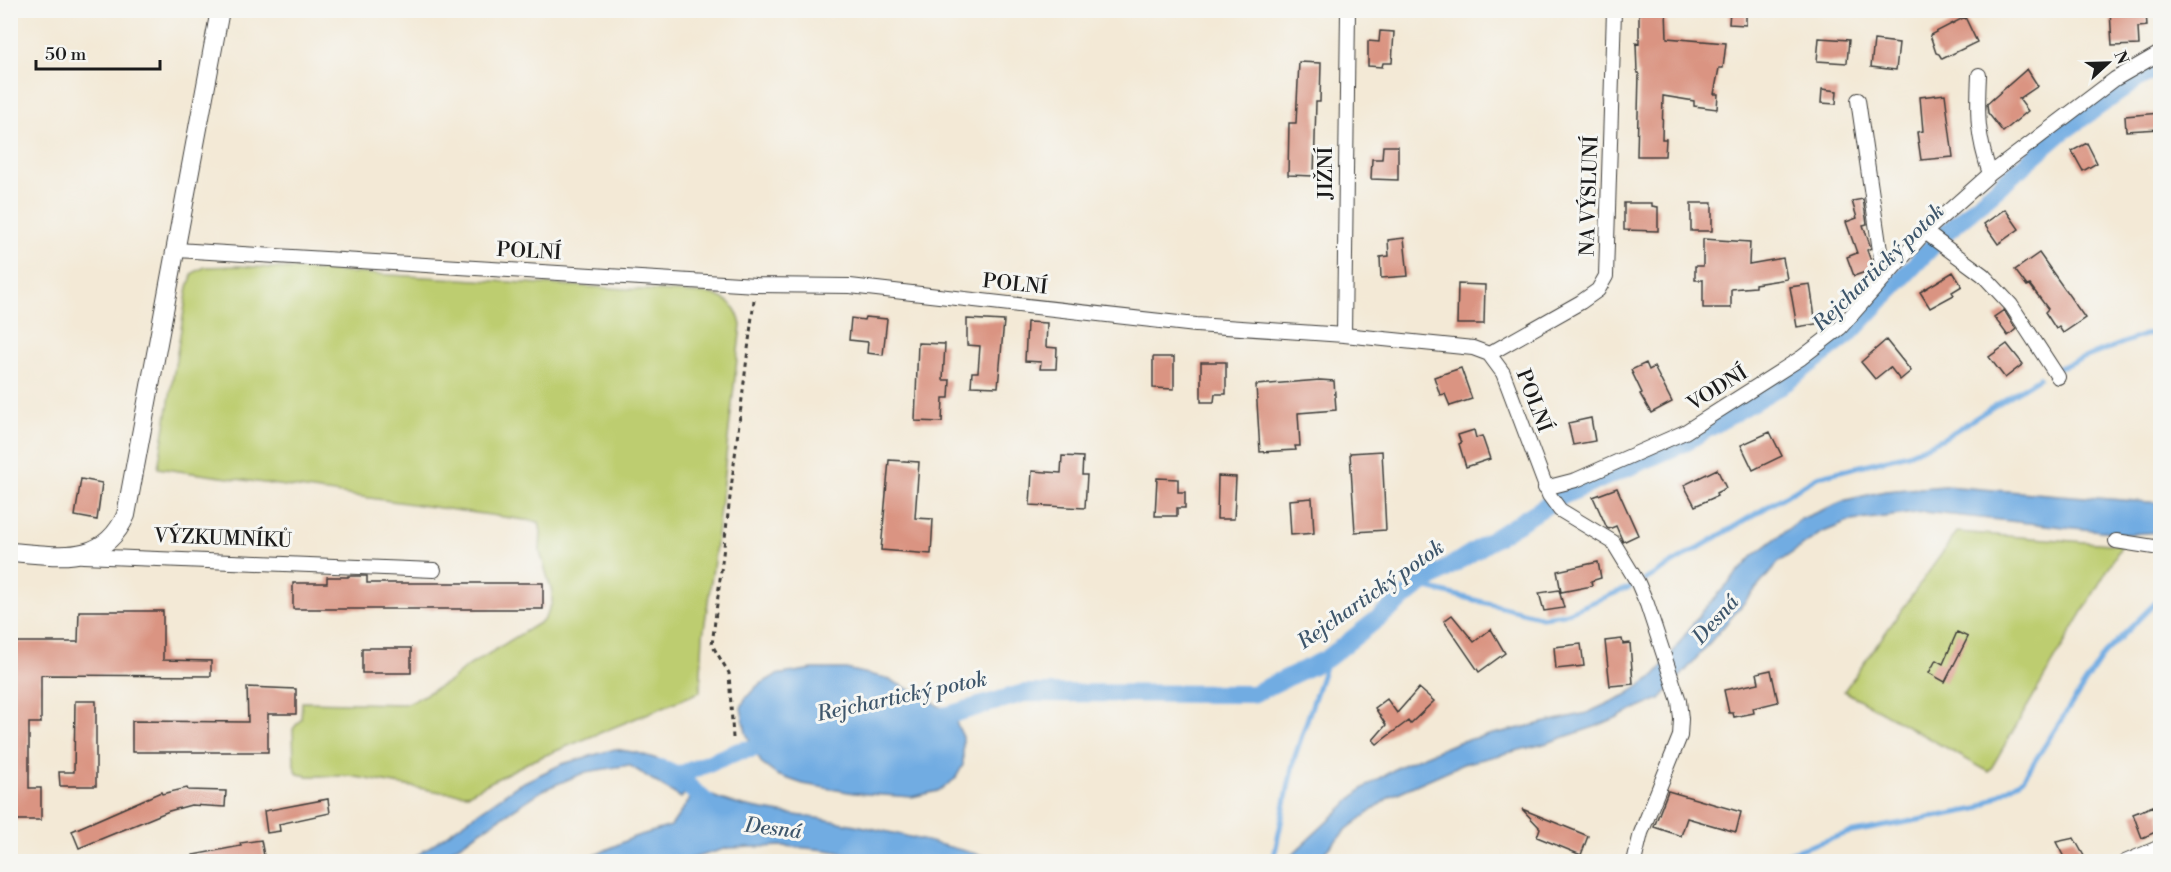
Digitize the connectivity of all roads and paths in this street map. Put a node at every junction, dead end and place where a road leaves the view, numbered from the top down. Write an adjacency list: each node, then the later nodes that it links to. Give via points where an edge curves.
1 (220, 10): 9 (street)
2 (1347, 10): 12 (street, JIŽNÍ)
3 (1614, 10): 13 (street, NA VÝSLUNÍ, via 1606,276 1598,290 1581,302)
4 (2160, 53): 7 (street, VODNÍ, via 2115,79)
5 (1978, 75): 7 (street, via 1977,118)
6 (1858, 100): 10 (street)
7 (1989, 174): 8 (street, VODNÍ)
8 (1927, 234): 10 (street, VODNÍ); 14 (street, via 1983,275 2011,305)
9 (177, 250): 11 (street, POLNÍ); 19 (street, via 126,515 110,541)
10 (1884, 278): 15 (street, VODNÍ, via 1840,328 1745,395 1685,432)
11 (756, 285): 12 (street, POLNÍ, via 850,286 1196,325); 21 (path, via 712,645 729,673)
12 (1344, 335): 13 (street, POLNÍ, via 1473,348)
13 (1489, 354): 15 (street, POLNÍ, via 1503,374)
14 (2058, 377)
15 (1547, 492): 23 (street, POLNÍ, via 1560,510 1613,542 1638,583 1678,701 1680,736 1641,833)
16 (2116, 541): 17 (street)
17 (2160, 548)
18 (10, 552): 19 (street, VÝZKUMNÍKŮ)
19 (79, 556): 20 (street, VÝZKUMNÍKŮ)
20 (434, 570)
21 (733, 738)
22 (2160, 847): 24 (street)
23 (1634, 861)
24 (2125, 861)

